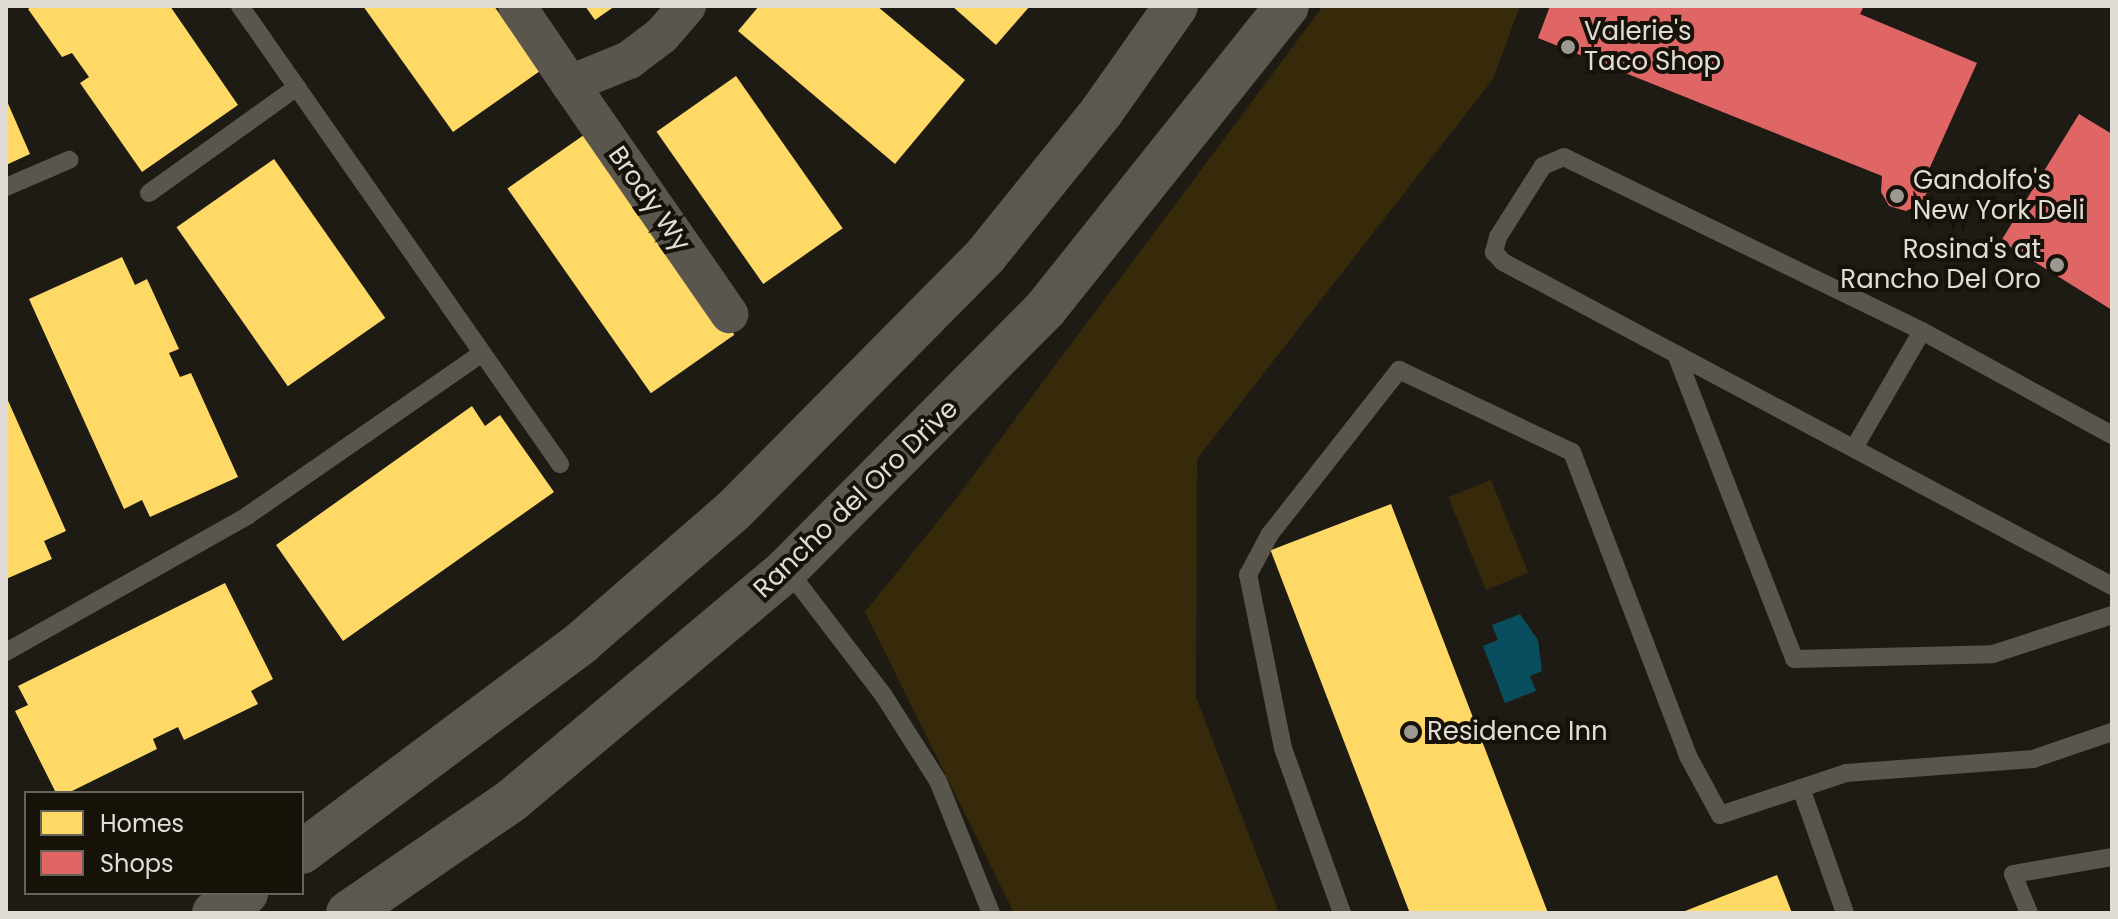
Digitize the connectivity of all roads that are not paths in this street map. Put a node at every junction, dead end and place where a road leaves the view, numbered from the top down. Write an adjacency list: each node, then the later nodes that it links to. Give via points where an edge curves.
1 (240, 6): 7 (lane)
2 (517, 6): 6 (street, Brody Wy)
3 (687, 6): 6 (street, via 662,35 629,60)
4 (1176, 6): 24 (main road, via 1102,111 986,255 733,511 558,662)
5 (1287, 6): 18 (main road, Rancho del Oro Drive, via 1046,308)
6 (570, 84): 11 (street, Brody Wy)
7 (297, 87): 10 (lane); 13 (lane)
8 (69, 160): 9 (lane)
9 (6, 187)
10 (149, 193)
11 (729, 314)
12 (1922, 331): 14 (lane, via 1579,162 1564,157 1543,166 1494,252 1503,262); 15 (lane); 16 (lane)
13 (482, 353): 17 (lane); 21 (lane, via 247,516)
14 (1676, 354): 16 (lane); 20 (lane, via 1794,659 1993,654)
15 (2112, 435)
16 (1854, 448): 19 (lane)
17 (560, 464)
18 (787, 569): 28 (main road, Rancho del Oro Drive, via 511,801); 29 (lane, via 884,696 938,781)
19 (2112, 586)
20 (2112, 615)
21 (6, 652)
22 (2112, 732): 23 (lane, via 2033,759 1892,766 1846,773)
23 (1801, 788): 30 (lane, via 1720,815 1688,756 1572,452 1399,370 1270,534 1248,575 1283,748); 31 (lane)
24 (304, 851)
25 (2112, 857): 32 (lane, via 2013,874)
26 (243, 895): 27 (main road)
27 (214, 913)
28 (348, 913)
29 (991, 913)
30 (1342, 913)
31 (1845, 913)
32 (2029, 913)

